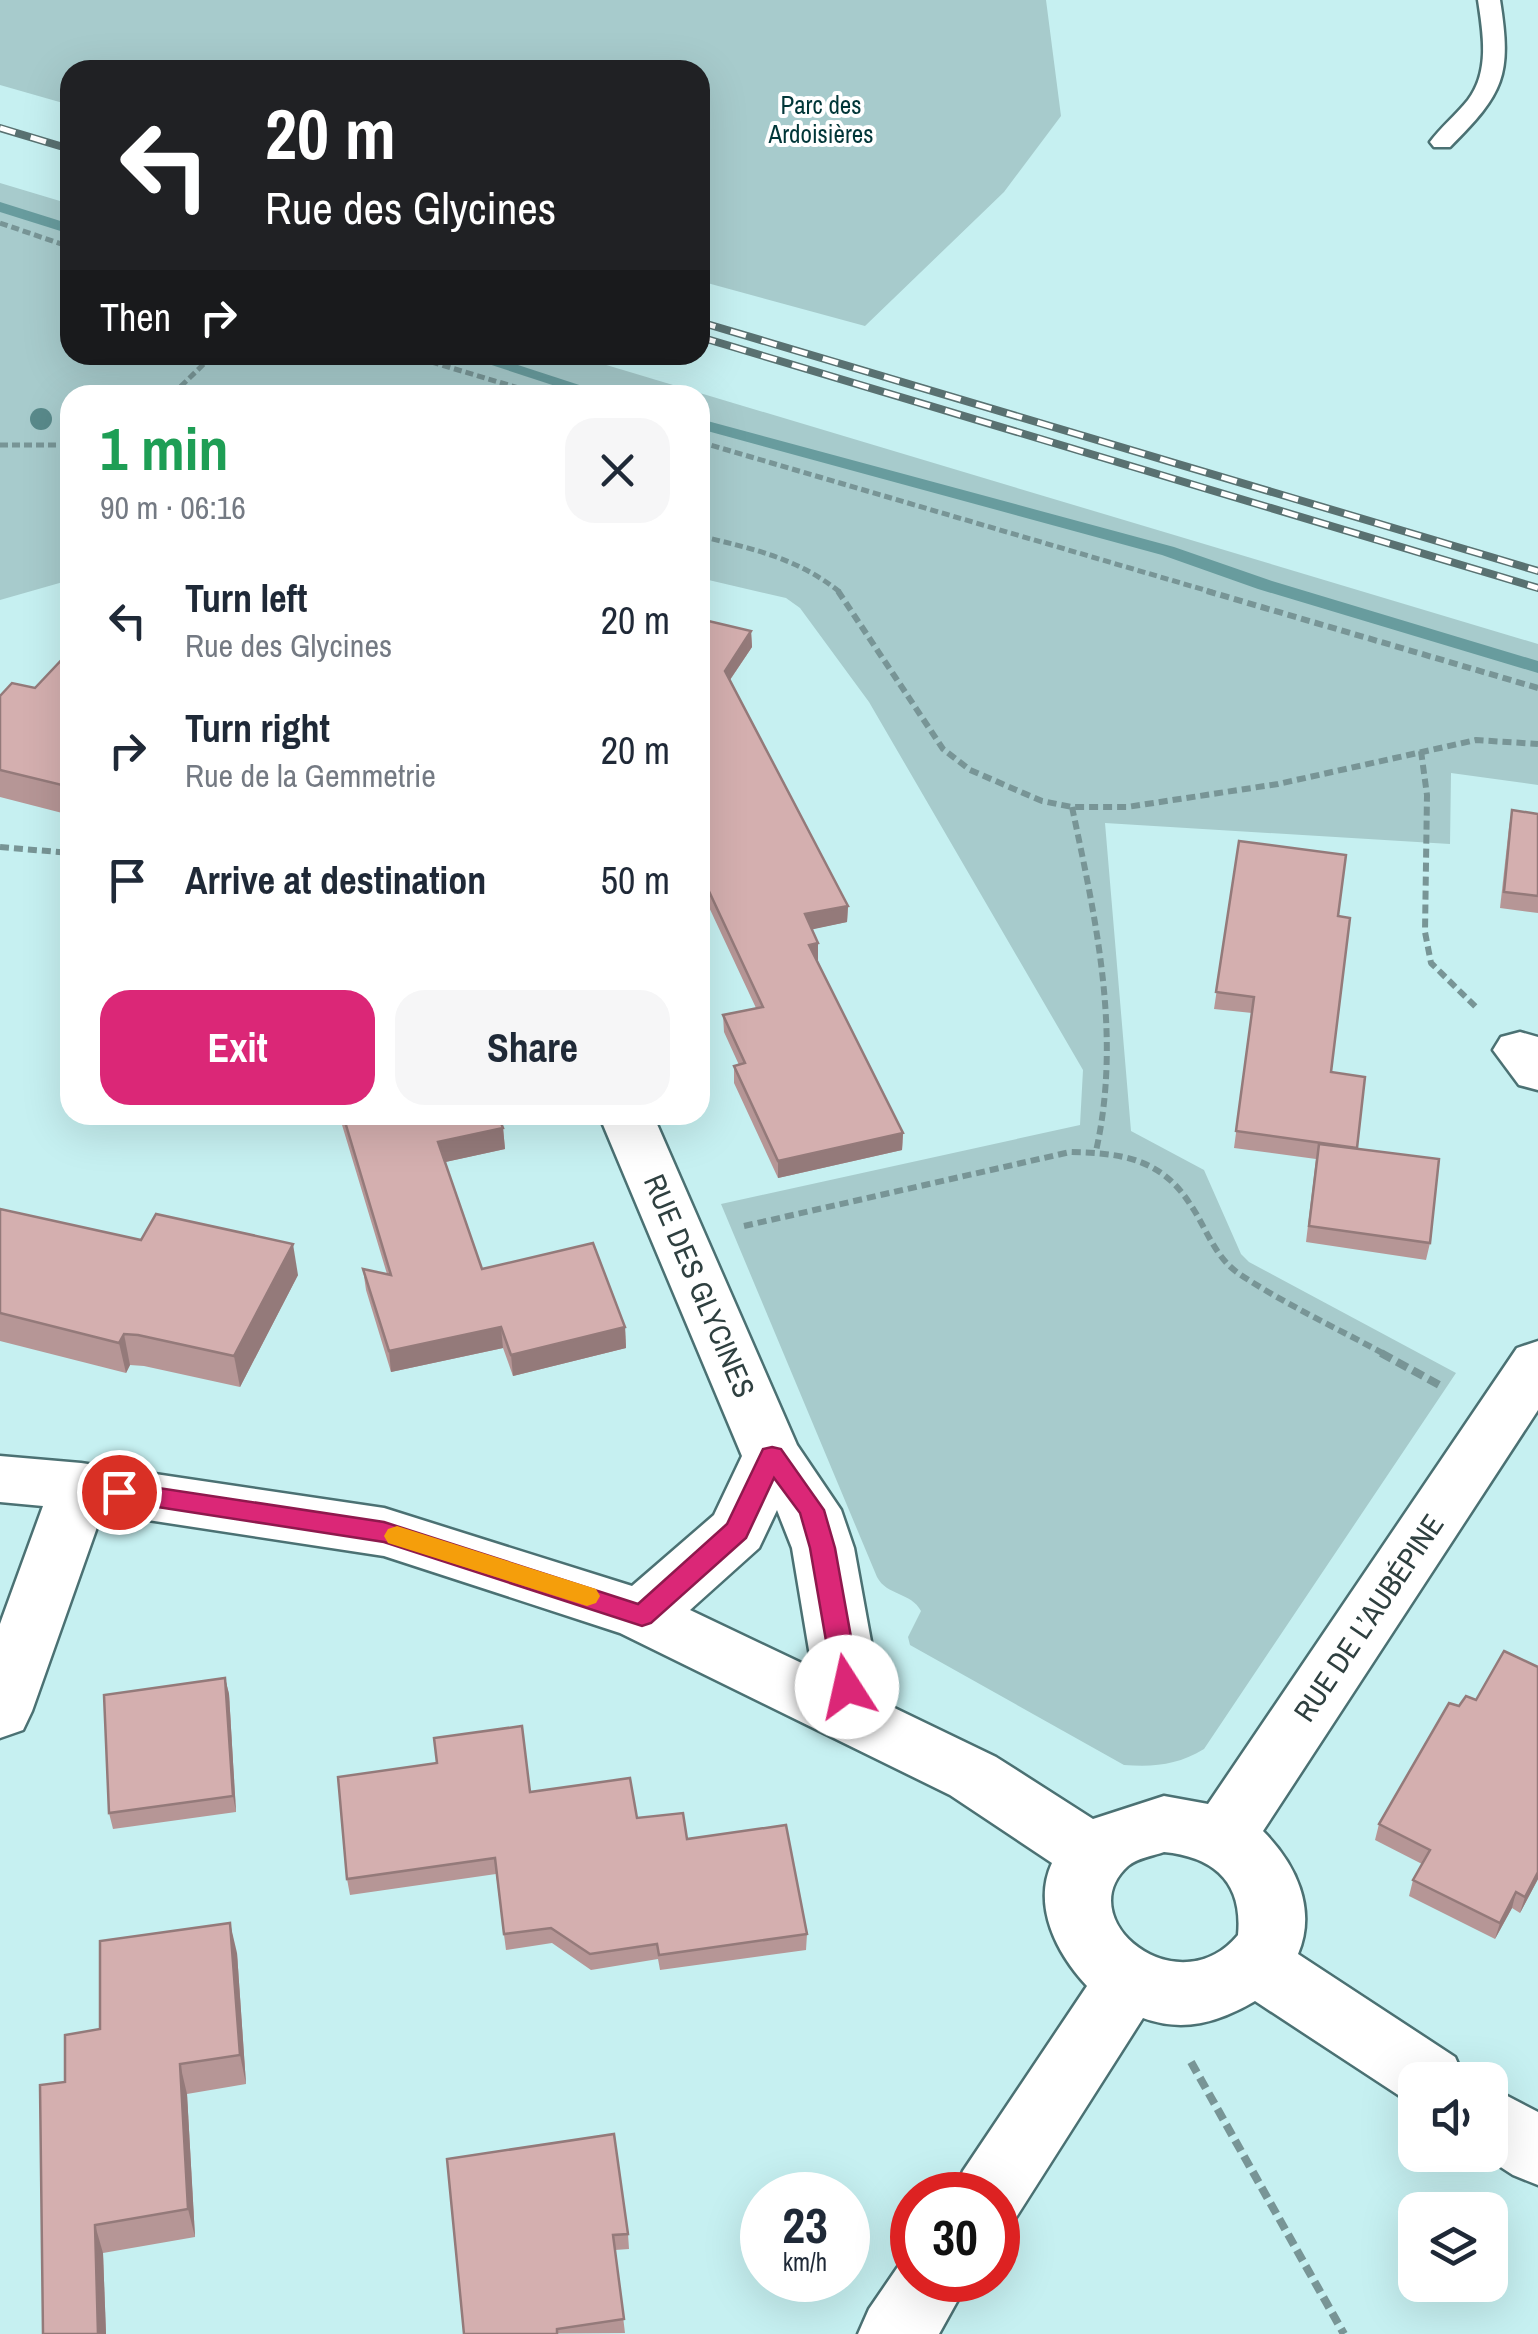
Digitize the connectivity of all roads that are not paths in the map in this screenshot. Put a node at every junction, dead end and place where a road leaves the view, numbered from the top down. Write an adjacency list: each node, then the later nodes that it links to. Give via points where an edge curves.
1 (1488, 0): 2 (lane, via 1497,62 1468,116)
2 (1442, 142)
3 (630, 1125): 5 (street, RUE DES GLYCINES)
4 (1530, 1388): 11 (street, RUE DE L’AUBÉPINE)
5 (772, 1456): 8 (street, via 737,1531); 10 (street, RUE DES GLYCINES, via 811,1510)
6 (0, 1478): 7 (street)
7 (81, 1486): 8 (street, via 384,1532); 9 (street)
8 (642, 1616): 10 (street)
9 (0, 1712)
10 (853, 1718): 12 (street, via 973,1776)
11 (1222, 1838): 12 (street, via 1164,1824 1135,1828); 13 (street, via 1266,1882 1274,1910 1271,1938)
12 (1093, 1854): 14 (street, via 1076,1911 1084,1938)
13 (1256, 1964): 14 (street, via 1237,1980 1185,1995); 15 (street)
14 (1129, 1980): 18 (street)
15 (1403, 2062)
16 (1508, 2132): 17 (street)
17 (1538, 2152)
18 (1004, 2172)
19 (917, 2302): 20 (street)
20 (895, 2334)

